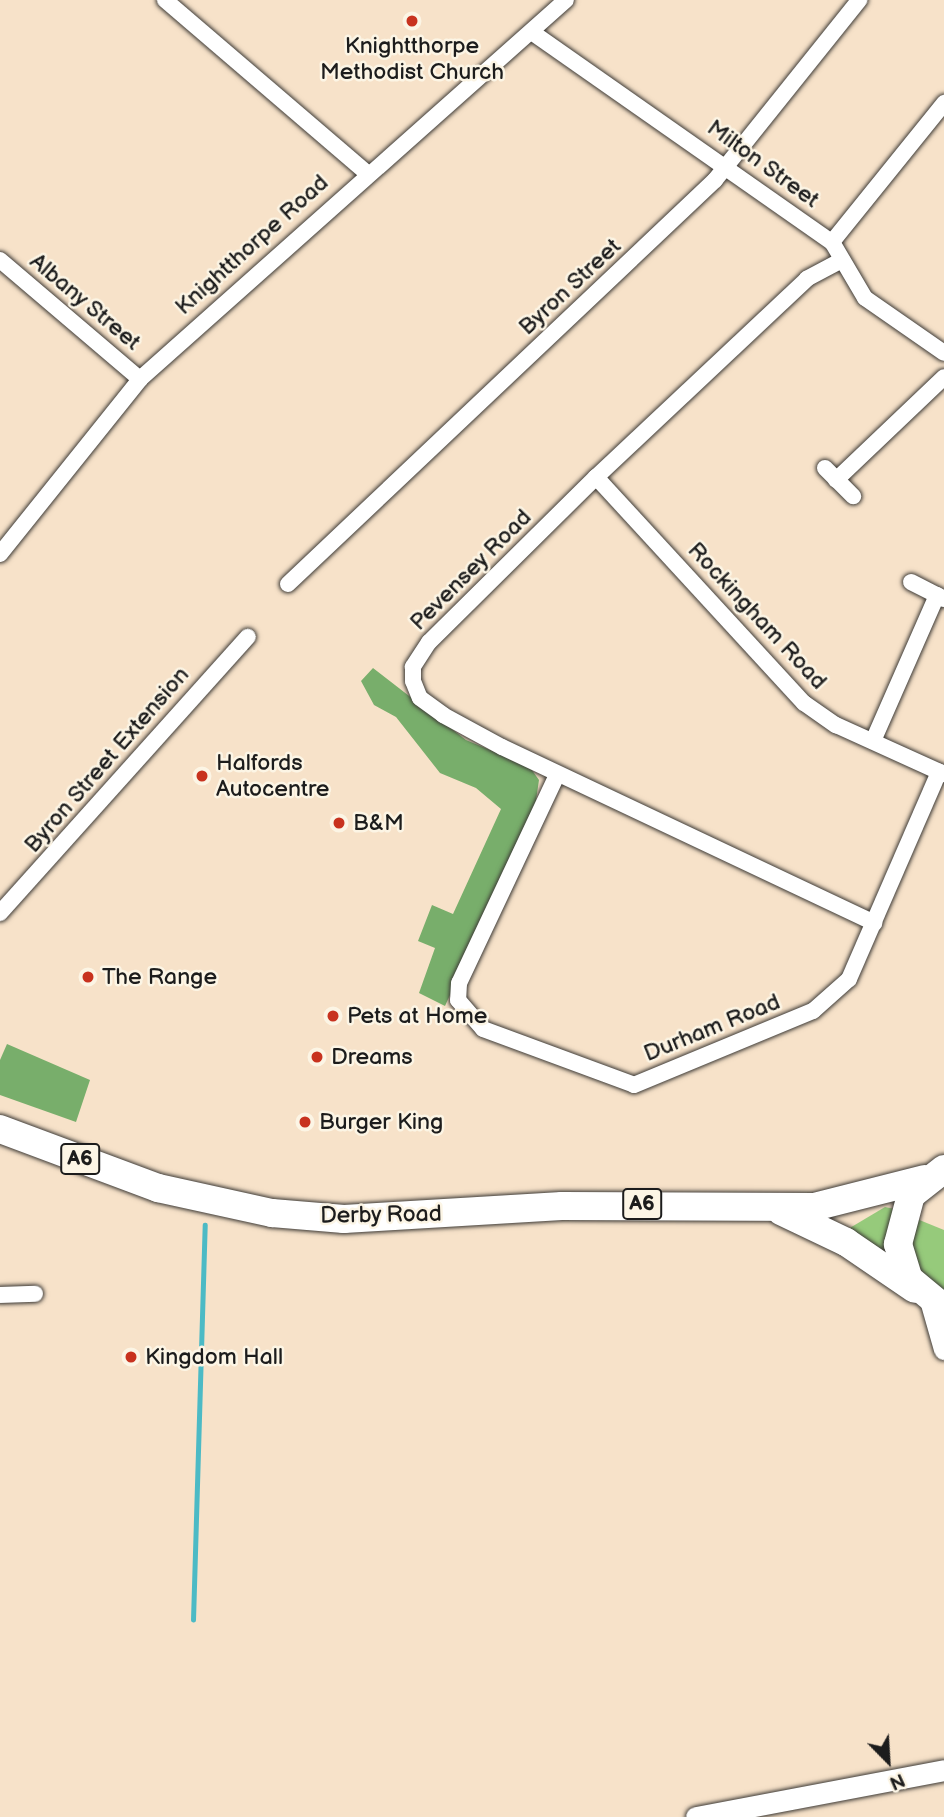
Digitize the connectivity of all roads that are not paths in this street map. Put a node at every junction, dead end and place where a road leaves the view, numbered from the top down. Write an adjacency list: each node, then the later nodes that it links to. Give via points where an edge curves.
1 (165, 0): 7 (street)
2 (566, 0): 4 (street, Knightthorpe Road)
3 (859, 0): 6 (street, Byron Street)
4 (533, 33): 6 (street, Milton Street); 7 (street, Knightthorpe Road)
5 (944, 103): 8 (street)
6 (727, 164): 8 (street, Milton Street); 18 (street, Byron Street)
7 (366, 172): 13 (street, Knightthorpe Road)
8 (832, 243): 10 (street, Milton Street)
9 (0, 260): 13 (street, Albany Street)
10 (842, 260): 11 (street, Milton Street, via 865,298); 14 (street, Pevensey Road, via 807,279)
11 (944, 353)
12 (944, 377): 15 (street, via 830,474)
13 (140, 379): 16 (street, Knightthorpe Road)
14 (596, 477): 21 (street, Rockingham Road, via 804,703); 23 (street, Pevensey Road, via 429,642 413,667 420,698 443,716)
15 (853, 496)
16 (0, 554)
17 (911, 582): 19 (street)
18 (288, 584)
19 (940, 597): 21 (street)
20 (248, 637): 24 (street, Byron Street Extension)
21 (873, 741): 22 (street, Rockingham Road)
22 (942, 773): 25 (street, Durham Road)
23 (557, 775): 25 (street, Pevensey Road); 25 (street, Durham Road, via 459,984 458,1000 483,1029 634,1085 813,1011 849,979)
24 (0, 913)
25 (874, 923)
26 (0, 1129): 28 (highway, Derby Road / A6, via 158,1188 284,1214 344,1219 562,1206)
27 (935, 1174): 28 (highway, Derby Road / A6, via 846,1203); 31 (highway, A6, via 904,1209 898,1231 904,1268)
28 (774, 1208): 31 (highway, Derby Road / A6, via 846,1242)
29 (35, 1294): 30 (street)
30 (0, 1295)
31 (931, 1300): 32 (street)
32 (944, 1349)
33 (944, 1770): 34 (street)
34 (696, 1817)

